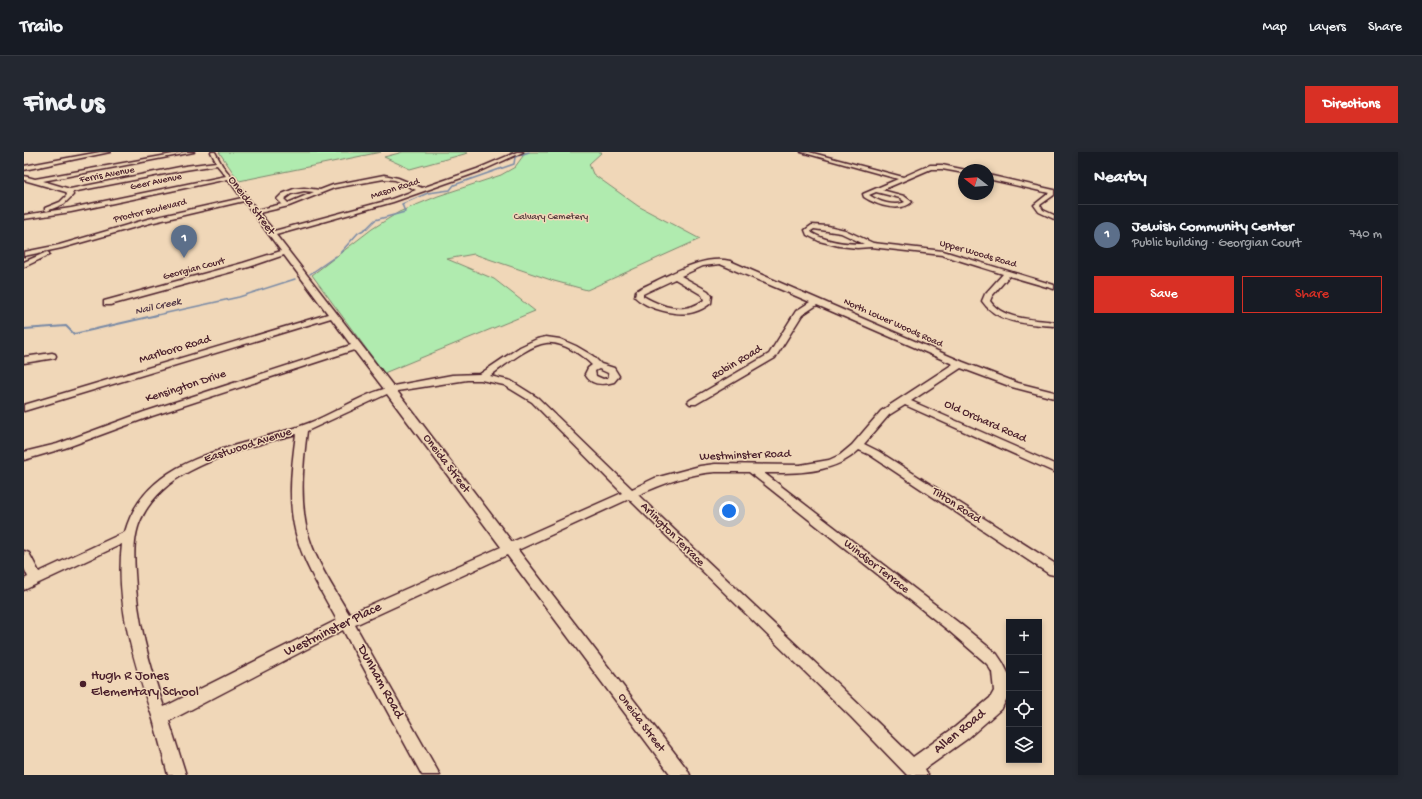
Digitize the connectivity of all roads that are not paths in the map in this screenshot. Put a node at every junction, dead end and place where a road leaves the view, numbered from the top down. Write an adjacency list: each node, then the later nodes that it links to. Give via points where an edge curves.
1 (108, 152): 7 (street)
2 (192, 152): 13 (street)
3 (213, 152): 6 (street, Oneida Street)
4 (521, 152): 14 (street, Mason Road)
5 (803, 152): 11 (street)
6 (219, 163): 9 (street, Oneida Street); 16 (street, Ferris Avenue)
7 (24, 168)
8 (958, 170): 11 (street, via 927,168)
9 (230, 177): 19 (street, Oneida Street); 22 (street, Geer Avenue)
10 (24, 178): 13 (street)
11 (902, 178): 15 (street)
12 (994, 178): 18 (street)
13 (34, 182): 16 (street)
14 (421, 190): 17 (street, via 396,179 384,177 340,185); 26 (street, Mason Road)
15 (876, 190): 15 (street, via 866,196 893,205 910,202 902,197)
16 (69, 191): 20 (street, via 70,196)
17 (320, 192): 21 (street); 21 (street, via 304,189 293,191 280,199)
18 (1054, 192): 25 (street, via 1037,205 1041,211)
19 (246, 199): 23 (street, Oneida Street); 28 (street, Proctor Boulevard, via 148,221)
20 (65, 201): 22 (street, Geer Avenue, via 69,204); 24 (street)
21 (288, 205): 23 (street)
22 (87, 206): 24 (street, Geer Avenue)
23 (255, 212): 26 (street, Oneida Street)
24 (24, 216)
25 (1054, 217)
26 (272, 234): 29 (street, Oneida Street)
27 (870, 245): 27 (street, Upper Woods Road, via 850,245 823,240 811,236 808,230 834,228); 32 (street, Upper Woods Road, via 943,253)
28 (60, 247): 30 (street, Proctor Boulevard); 31 (street, Proctor Boulevard)
29 (286, 252): 36 (street, Georgian Court); 37 (street, Oneida Street)
30 (24, 254)
31 (24, 265)
32 (1007, 273): 34 (street, Upper Woods Road); 38 (street, via 988,296 988,307 1014,318)
33 (675, 276): 33 (street, via 644,290 639,293 639,297 660,306 682,311 692,310 708,301 705,293); 35 (street, North Lower Woods Road, via 709,262 727,262)
34 (1054, 287)
35 (817, 301): 42 (street, North Lower Woods Road); 48 (street, Robin Road, via 799,313 772,356)
36 (107, 303)
37 (332, 315): 39 (street, Oneida Street); 49 (street, Marlboro Road)
38 (1054, 324)
39 (356, 346): 45 (street, Oneida Street); 52 (street, Kensington Drive, via 148,414 61,446)
40 (52, 356): 41 (street)
41 (24, 360)
42 (960, 364): 46 (street, North Lower Woods Road, via 1015,385); 47 (street, Westminster Road)
43 (598, 366): 44 (street, via 570,347 544,340 532,344)
44 (482, 377): 45 (street, Arlington Terrace, via 444,379); 55 (street, Arlington Terrace, via 501,380 522,389)
45 (390, 390): 50 (street, Eastwood Avenue); 57 (street, Oneida Street)
46 (1054, 395)
47 (904, 401): 51 (street, Westminster Road, via 877,420); 54 (street, Old Orchard Road)
48 (693, 402)
49 (24, 408)
50 (302, 429): 56 (street, Eastwood Avenue, via 231,449 179,473 152,494 135,519); 61 (street, Dunham Road, via 296,497 300,526 315,567)
51 (857, 445): 53 (street, Westminster Road, via 844,458 824,466); 59 (street, Tilton Road, via 874,453)
52 (24, 456)
53 (751, 468): 55 (street, Westminster Road, via 695,470 659,481); 62 (street, Windsor Terrace, via 954,627 992,659)
54 (1054, 468)
55 (631, 494): 57 (street, Westminster Road); 64 (street, Arlington Terrace)
56 (130, 535): 60 (street); 63 (street, Eastwood Avenue, via 128,596 137,647)
57 (509, 549): 61 (street, Westminster Place); 67 (street, Oneida Street)
58 (24, 556): 60 (street)
59 (1054, 570)
60 (30, 582)
61 (346, 622): 63 (street, Westminster Place); 66 (street, Dunham Road)
62 (998, 668): 64 (street, Allen Road, via 1002,692 996,702)
63 (160, 717): 65 (street, Eastwood Avenue)
64 (916, 771)
65 (177, 775)
66 (431, 775)
67 (681, 775)

